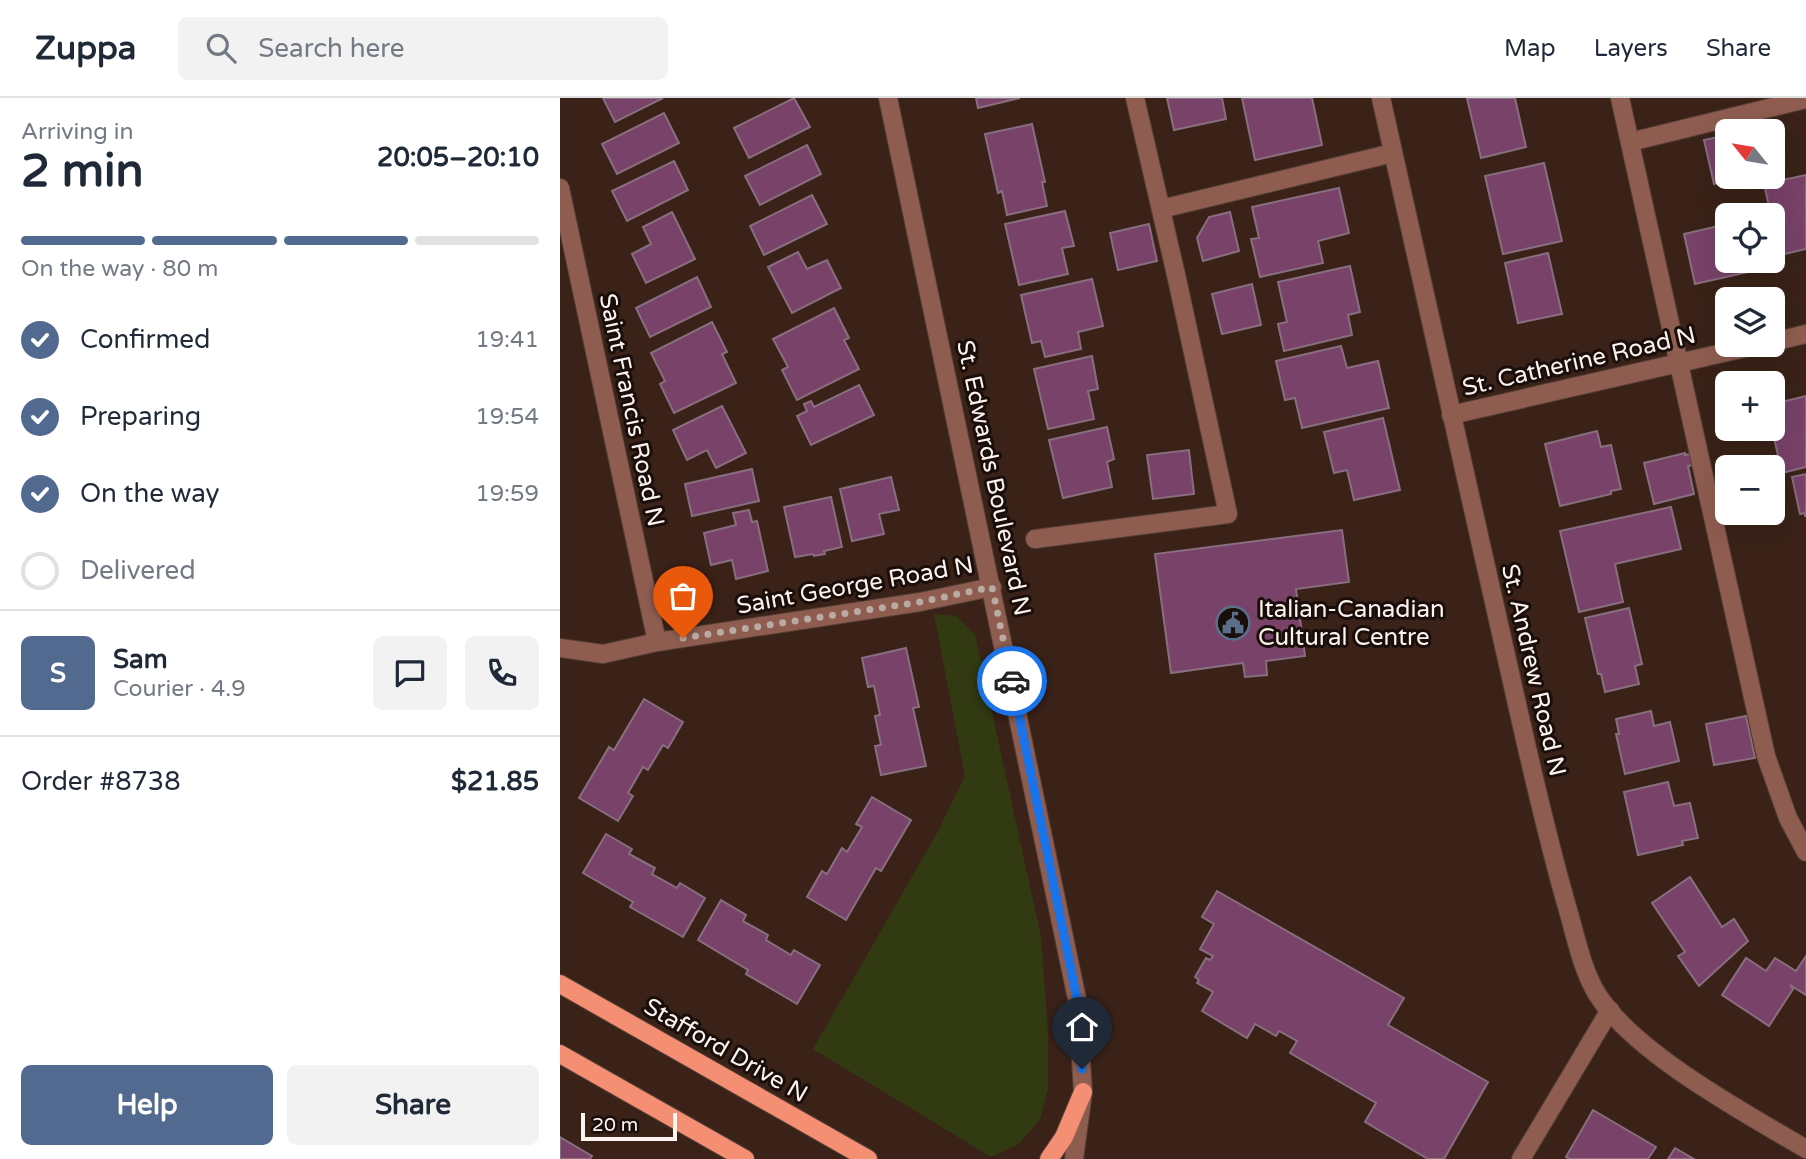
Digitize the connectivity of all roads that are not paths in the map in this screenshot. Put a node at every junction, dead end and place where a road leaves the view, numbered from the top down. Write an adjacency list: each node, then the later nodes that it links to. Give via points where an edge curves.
1 (888, 98): 16 (street, St. Edwards Boulevard N)
2 (1135, 98): 9 (street)
3 (1381, 98): 7 (street, St. Andrew Road N)
4 (1620, 98): 6 (street)
5 (1806, 99): 6 (street)
6 (1630, 142): 13 (street)
7 (1393, 153): 9 (street); 14 (street, St. Andrew Road N)
8 (560, 188): 17 (street, Saint Francis Road N)
9 (1161, 209): 15 (street, via 1228,514)
10 (1806, 334): 11 (street)
11 (1785, 338)
12 (1715, 355): 13 (street, St. Catherine Road N)
13 (1678, 363): 14 (street, St. Catherine Road N); 19 (street, via 1766,755 1788,818)
14 (1451, 415): 21 (street, St. Andrew Road N, via 1547,835 1582,961)
15 (1035, 539)
16 (992, 587): 17 (street, Saint George Road N); 23 (street, St. Edwards Boulevard N, via 1077,999)
17 (657, 642): 18 (street, Saint George Road N, via 603,654)
18 (560, 649)
19 (1806, 852)
20 (560, 984): 26 (main road, Stafford Drive N)
21 (1610, 1010): 24 (street, St. Andrew Road N, via 1653,1051); 29 (street)
22 (560, 1054): 25 (main road)
23 (1083, 1092): 27 (main road); 28 (street, St. Edwards Boulevard N)
24 (1806, 1149)
25 (745, 1159)
26 (868, 1159)
27 (1049, 1159)
28 (1073, 1159)
29 (1521, 1159)

